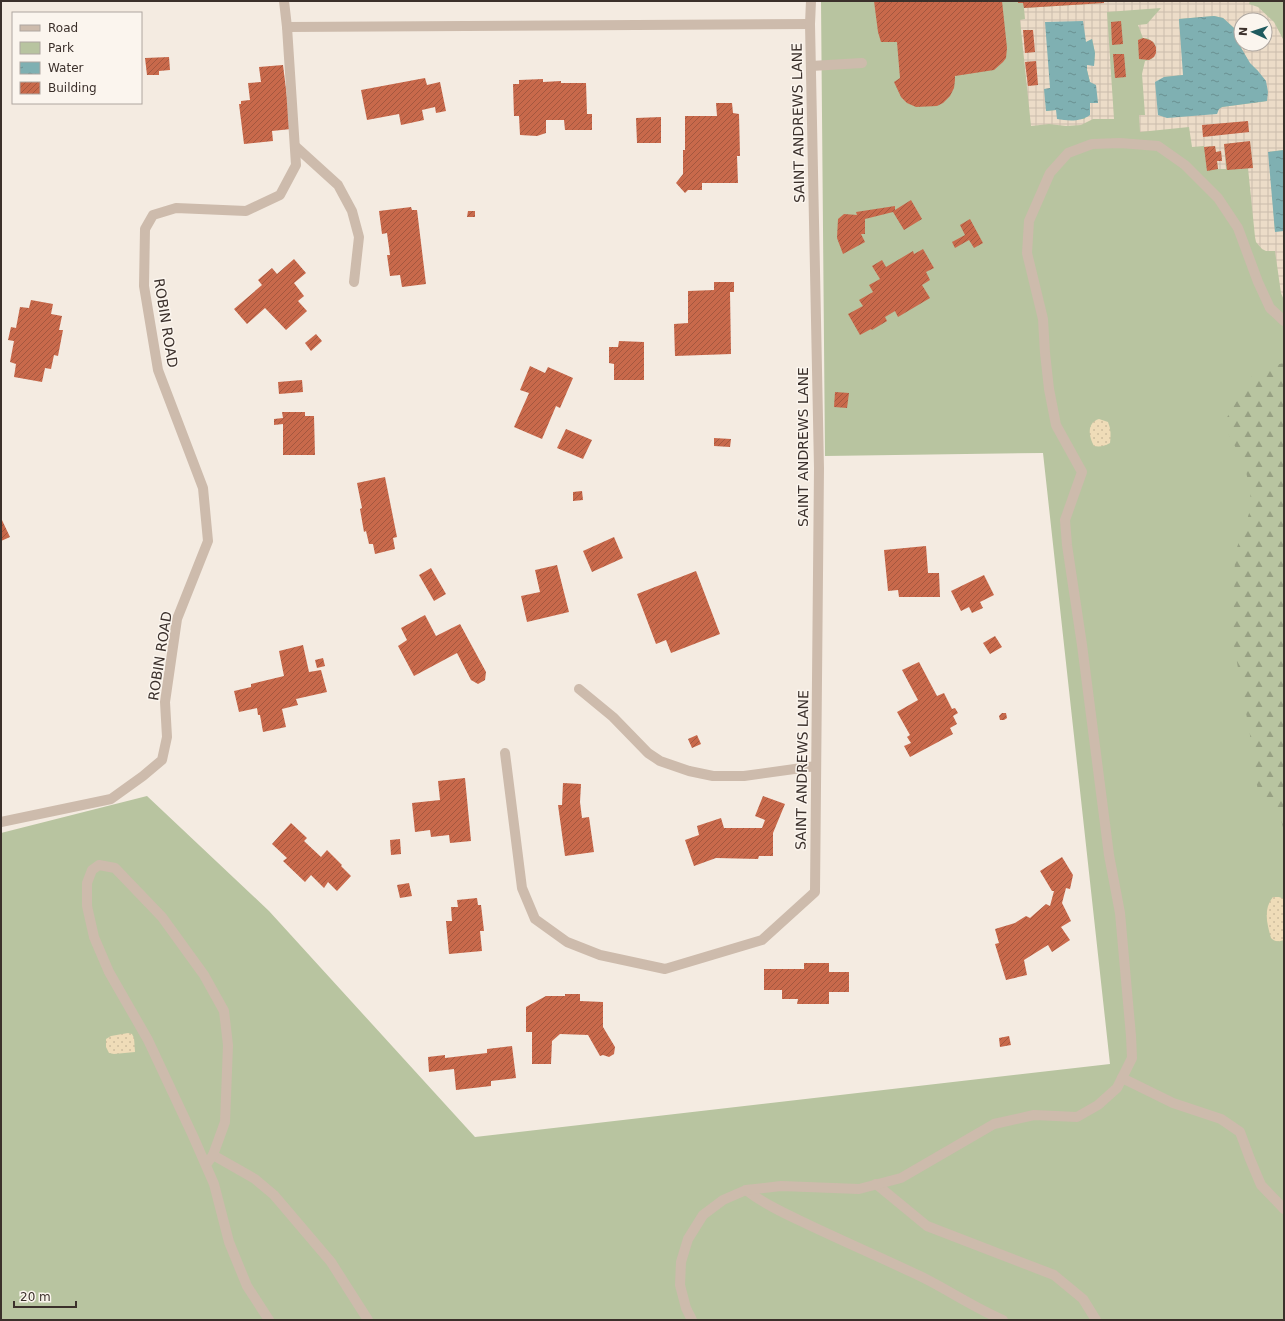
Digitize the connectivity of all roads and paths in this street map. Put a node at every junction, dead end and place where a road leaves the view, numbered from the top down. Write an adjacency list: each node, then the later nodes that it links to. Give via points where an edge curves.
1 (284, 1): 4 (street, ROBIN ROAD)
2 (811, 1): 3 (street, SAINT ANDREWS LANE)
3 (810, 24): 4 (street); 6 (street, SAINT ANDREWS LANE)
4 (287, 27): 7 (street, ROBIN ROAD)
5 (862, 63): 6 (street)
6 (811, 66): 12 (street, SAINT ANDREWS LANE, via 819,468)
7 (295, 146): 8 (street, via 338,185 352,211 359,237); 13 (street, ROBIN ROAD, via 296,165 280,195 246,211 176,208 153,215 145,229 144,286 158,370 203,488 208,541 178,619 165,702 168,738 162,760 111,799)
8 (354, 282)
9 (1284, 321): 14 (street, via 1270,308 1238,228 1218,198 1185,165 1158,146 1092,144 1068,153 1050,173 1029,221 1027,253 1043,319 1049,389 1056,425 1082,472 1065,520 1099,787 1120,913 1125,960 1132,1058)
10 (578, 689): 12 (street, via 613,717 648,753 660,761 689,771 713,776 744,776)
11 (505, 753): 12 (street, SAINT ANDREWS LANE, via 522,888 535,919 567,942 600,955 665,969 762,940 815,892)
12 (816, 766)
13 (1, 822)
14 (1122, 1078): 17 (street, via 1117,1088 1098,1105 1077,1117 1034,1115 994,1124 901,1178); 19 (street, via 1173,1103 1221,1119 1240,1132 1261,1185)
15 (213, 1155): 16 (street); 16 (street, via 225,1122 228,1045 224,1011 204,974 162,917 115,868 99,865 92,870 87,883 87,906 94,937 108,972 148,1040); 21 (street, via 255,1179 274,1195 331,1262)
16 (206, 1165): 20 (street, via 214,1184 229,1242 247,1286)
17 (876, 1184): 18 (street, via 859,1189 781,1186); 24 (street, via 927,1226 1054,1275 1083,1300)
18 (746, 1190): 22 (street, via 723,1200 703,1215 688,1239 681,1262 680,1285); 23 (street, via 778,1210 924,1278)
19 (1284, 1209)
20 (269, 1320)
21 (368, 1320)
22 (692, 1320)
23 (1003, 1320)
24 (1096, 1320)

